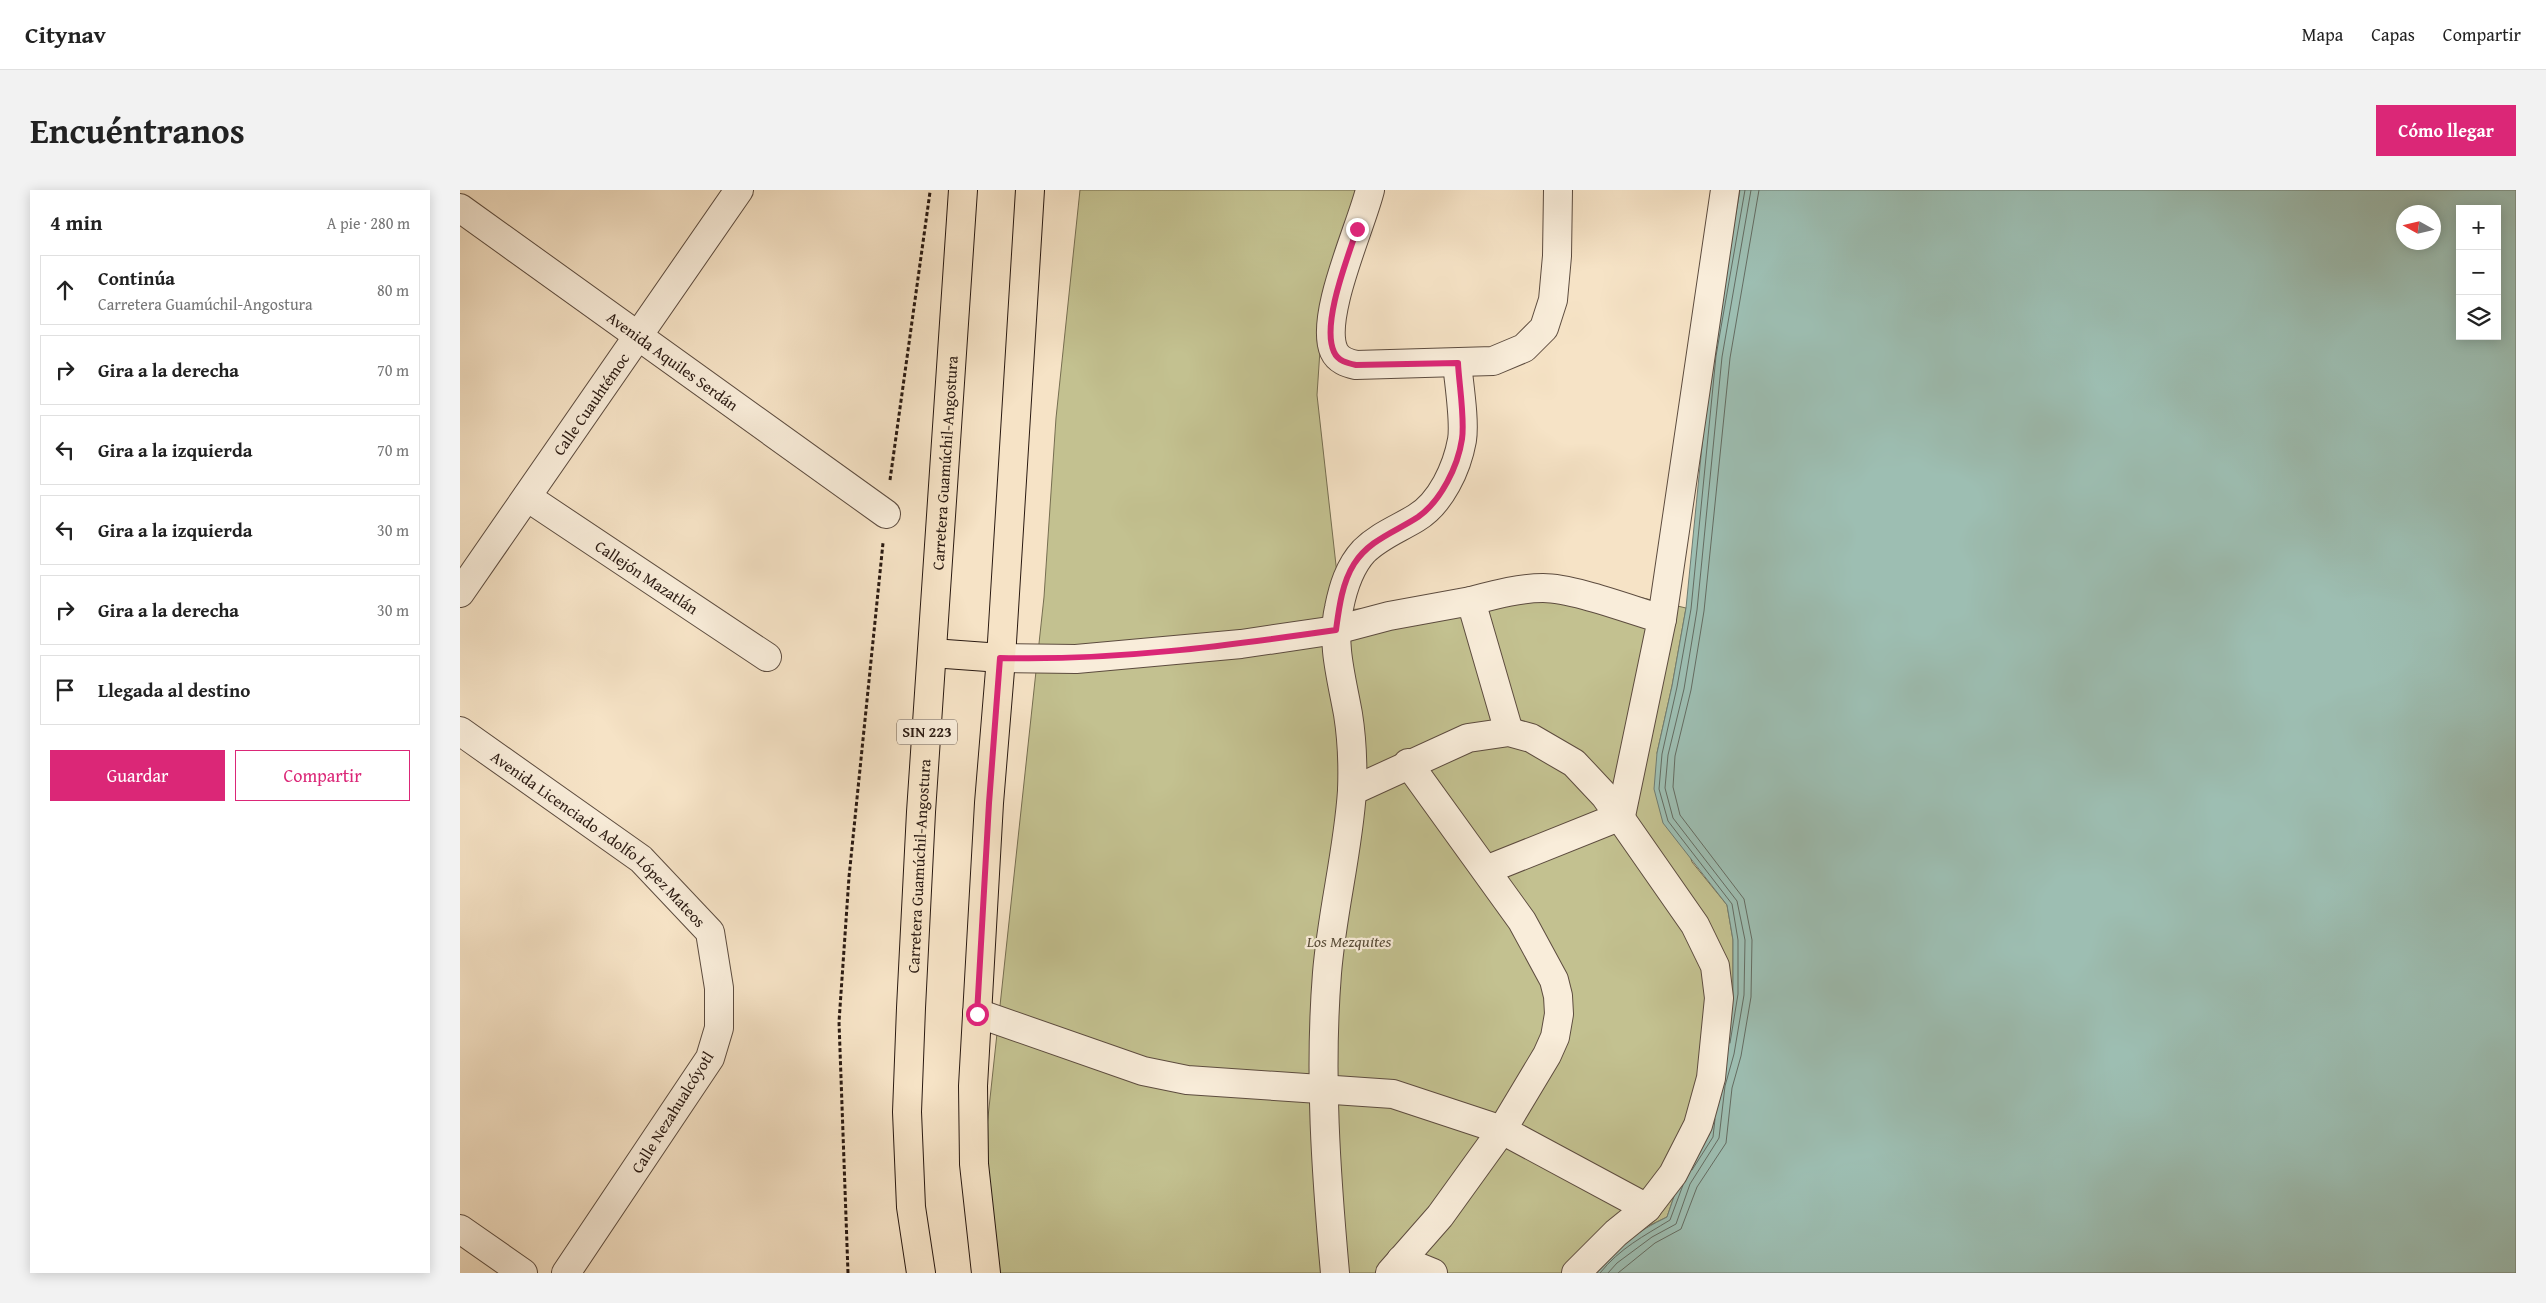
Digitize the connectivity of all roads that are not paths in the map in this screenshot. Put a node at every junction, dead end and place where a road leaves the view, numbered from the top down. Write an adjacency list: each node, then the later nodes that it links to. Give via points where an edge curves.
1 (740, 190): 8 (street, Calle Cuauhtémoc)
2 (963, 190): 16 (main road, Carretera Guamúchil-Angostura / SIN 223)
3 (1030, 190): 18 (main road)
4 (1370, 190): 9 (street, via 1335,300 1331,343 1334,353 1341,360 1356,365)
5 (1558, 190): 9 (street, via 1553,300 1544,328 1524,348 1493,361)
6 (1725, 190): 14 (street)
7 (460, 208): 8 (street, Avenida Aquiles Serdán)
8 (638, 337): 10 (street, Calle Cuauhtémoc); 11 (street, Avenida Aquiles Serdán)
9 (1458, 363): 15 (street, via 1462,439 1452,472 1438,496 1419,516 1384,535 1353,565 1344,585)
10 (527, 497): 12 (street, Calle Cuauhtémoc); 17 (street, Callejón Mazatlán)
11 (886, 514)
12 (460, 593)
13 (1471, 601): 14 (street, via 1544,588 1562,590); 15 (street, via 1389,616); 20 (street)
14 (1662, 619): 23 (street)
15 (1336, 630): 18 (street, via 1118,657); 22 (street, via 1352,742)
16 (932, 653): 18 (main road); 34 (main road, Carretera Guamúchil-Angostura / SIN 223, via 920,812 907,1112 911,1206)
17 (767, 657)
18 (1000, 658): 26 (main road)
19 (460, 731): 25 (street, Avenida Licenciado Adolfo López Mateos, via 641,859)
20 (1509, 732): 21 (street, via 1468,738); 23 (street, via 1531,738 1574,763)
21 (1408, 763): 22 (street); 24 (street)
22 (1352, 791): 27 (street, via 1327,972)
23 (1621, 816): 24 (street); 29 (street, via 1695,925 1715,966 1719,998 1711,1078 1698,1126 1673,1174)
24 (1486, 870): 28 (street, via 1522,922 1554,980 1558,996 1559,1014 1553,1043)
25 (710, 932): 33 (street, Calle Nezahualcóyotl, via 719,988 719,1028 710,1058)
26 (977, 1014): 27 (street, via 1143,1071 1188,1080); 35 (main road, via 973,1086 974,1164)
27 (1323, 1088): 28 (street, via 1394,1094); 36 (street, via 1326,1177)
28 (1502, 1130): 29 (street); 31 (street, via 1440,1216)
29 (1647, 1208): 38 (street)
30 (460, 1229): 32 (street)
31 (1395, 1267): 37 (street)
32 (524, 1273)
33 (566, 1273)
34 (921, 1273)
35 (986, 1273)
36 (1335, 1273)
37 (1433, 1273)
38 (1576, 1273)

